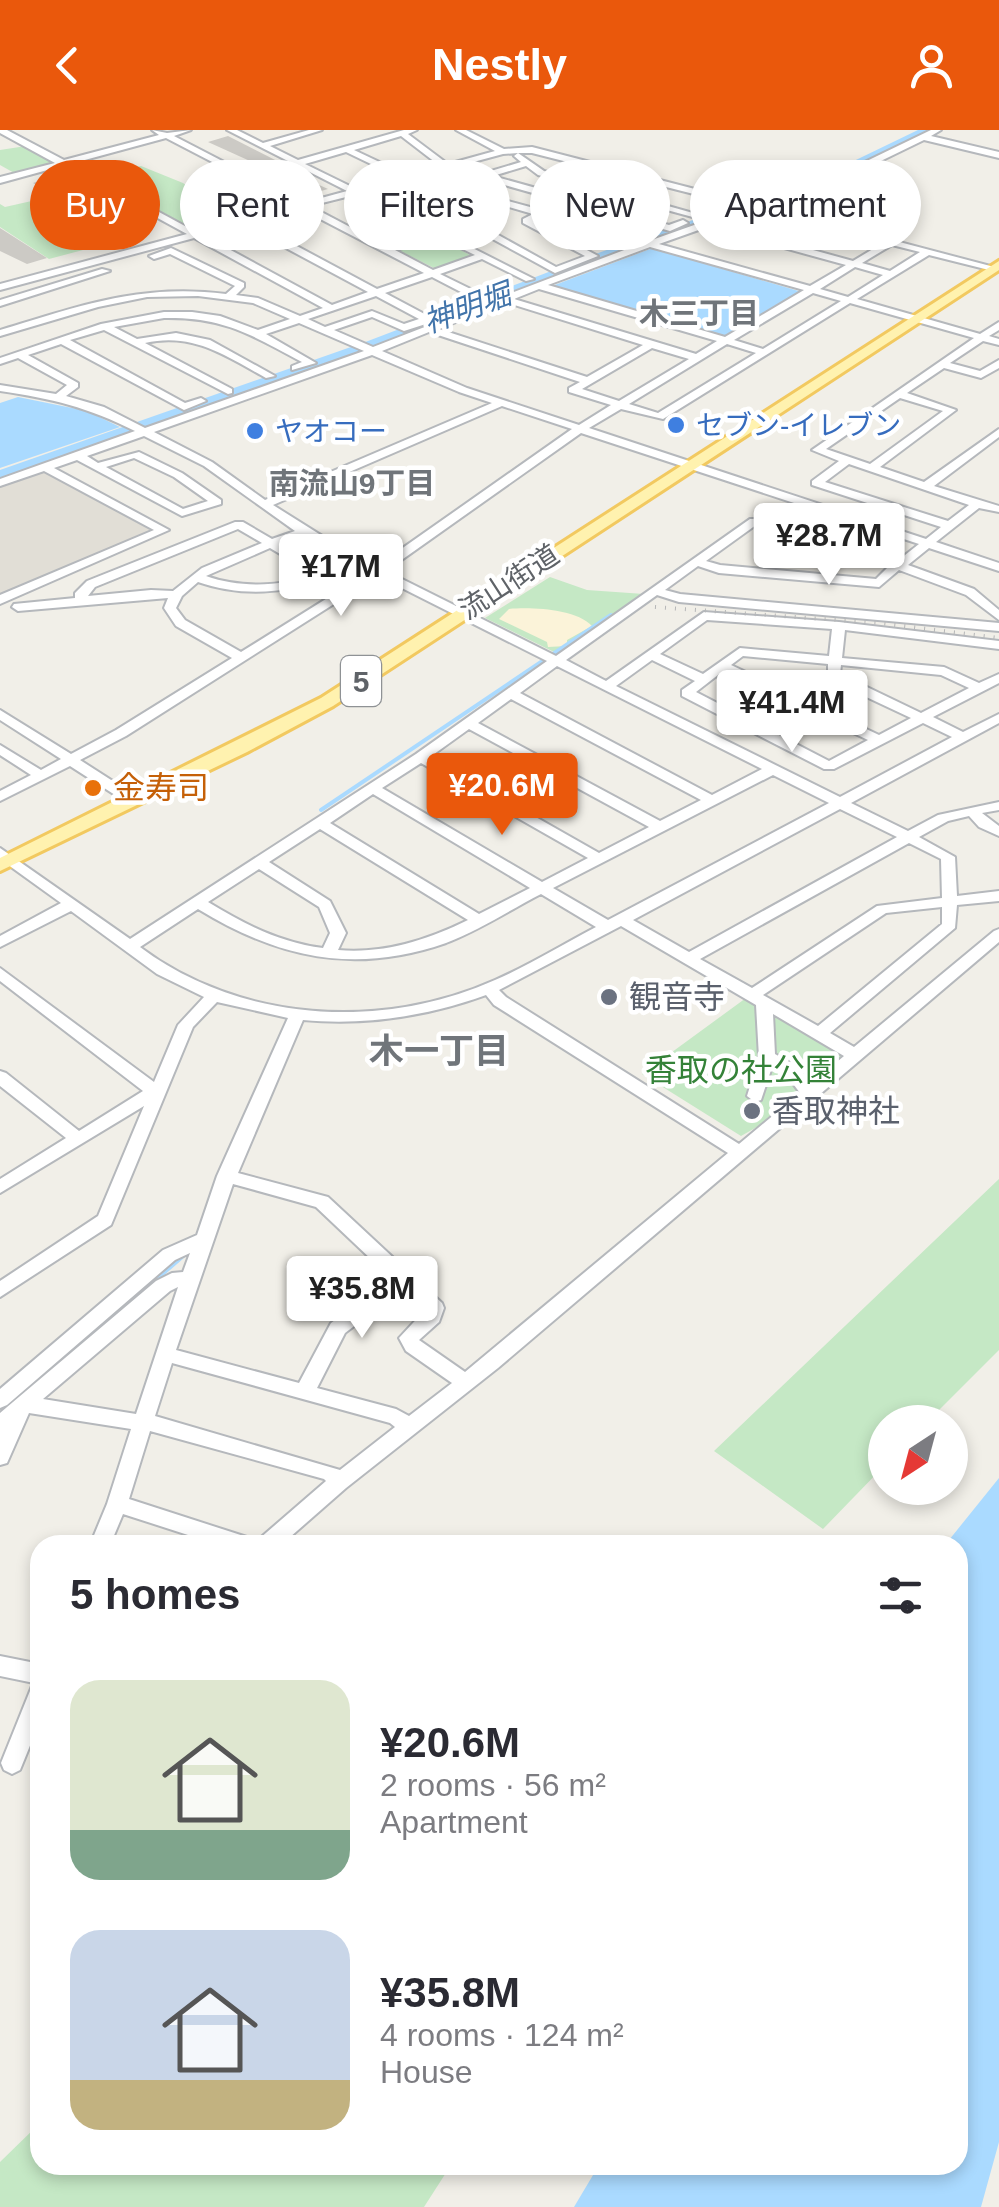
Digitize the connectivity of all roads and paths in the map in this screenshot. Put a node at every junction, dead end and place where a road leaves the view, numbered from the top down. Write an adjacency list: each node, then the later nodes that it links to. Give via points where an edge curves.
1 (1, 130): 13 (street)
2 (156, 130): 11 (street)
3 (188, 130): 11 (street)
4 (255, 130): 9 (street)
5 (318, 130): 15 (street)
6 (476, 130): 8 (street)
7 (937, 130): 12 (street)
8 (461, 131): 17 (street)
9 (235, 132): 15 (street)
10 (407, 132): 16 (street); 25 (street)
11 (167, 136): 20 (street); 21 (street)
12 (922, 137): 18 (street); 28 (street)
13 (25, 143): 14 (street); 19 (street)
14 (13, 146)
15 (262, 146): 22 (street)
16 (346, 149): 23 (street); 24 (street)
17 (508, 152): 26 (street); 27 (street, via 532,150); 29 (street)
18 (999, 154)
19 (57, 160)
20 (75, 160)
21 (213, 160)
22 (292, 160)
23 (308, 160)
24 (368, 160)
25 (440, 160)
26 (473, 160)
27 (570, 160)
28 (874, 160)
29 (528, 163): 31 (street)
30 (0, 168): 33 (street)
31 (510, 168)
32 (30, 172): 33 (street)
33 (15, 176): 34 (street)
34 (0, 180)
35 (670, 208): 36 (street, via 703,217)
36 (670, 228)
37 (180, 238): 56 (street)
38 (510, 245): 43 (street, via 555,270 592,256)
39 (224, 250): 65 (street)
40 (293, 250): 59 (street)
41 (386, 250): 53 (street)
42 (470, 250): 50 (street)
43 (581, 250)
44 (625, 250): 55 (street)
45 (670, 250): 58 (street)
46 (802, 250): 51 (street)
47 (878, 250): 51 (street)
48 (920, 250): 49 (street)
49 (927, 252): 52 (street); 54 (street)
50 (482, 256): 53 (street); 55 (street)
51 (854, 264): 54 (street); 58 (street)
52 (996, 266): 68 (main road, 流山街道 / 5)
53 (432, 274): 59 (street); 63 (street)
54 (890, 274): 62 (street)
55 (534, 282): 61 (street); 77 (street)
56 (0, 287)
57 (40, 290): 60 (street, via 171,250 241,285); 64 (street); 66 (street)
58 (811, 290): 62 (street); 77 (street)
59 (374, 294): 65 (street); 70 (street)
60 (230, 295): 66 (street, via 147,294); 67 (street)
61 (504, 300): 63 (street); 81 (street)
62 (848, 300): 68 (street); 83 (street)
63 (488, 302): 70 (street)
64 (0, 305): 69 (street)
65 (331, 308): 67 (street)
66 (71, 309): 69 (street); 72 (street)
67 (302, 318): 73 (street); 75 (street)
68 (915, 318): 76 (street); 105 (main road, 流山街道 / 5)
69 (30, 322): 74 (street)
70 (427, 323): 73 (street, via 404,328 372,314); 82 (street); 92 (street)
71 (999, 325): 76 (street)
72 (108, 327): 75 (street, via 187,314); 78 (street); 79 (street)
73 (324, 330): 82 (street)
74 (0, 333)
75 (256, 334): 90 (street, via 311,362)
76 (982, 337): 80 (street); 88 (street)
77 (726, 340): 83 (street); 85 (street)
78 (64, 341): 84 (street); 94 (street, via 184,407)
79 (137, 342): 90 (street, via 188,335); 94 (street)
80 (999, 342)
81 (651, 344): 85 (street); 92 (street)
82 (366, 350): 97 (street); 99 (street)
83 (764, 352): 98 (street, via 658,417)
84 (20, 354): 86 (street); 96 (street, via 74,385)
85 (697, 358): 98 (street)
86 (0, 361)
87 (999, 363): 89 (street)
88 (942, 364): 89 (street); 95 (street)
89 (981, 375): 91 (street)
90 (270, 376): 94 (street)
91 (999, 380)
92 (588, 381): 98 (street, via 573,390)
93 (0, 388): 96 (street)
94 (228, 392)
95 (898, 394): 103 (street, via 818,450); 108 (street, via 951,410)
96 (58, 397): 99 (street)
97 (501, 403): 100 (street); 113 (street)
98 (619, 404): 100 (street)
99 (140, 429): 102 (street); 104 (street)
100 (580, 429): 105 (street); 122 (street)
101 (999, 432): 111 (street)
102 (77, 456): 106 (street); 107 (street)
103 (846, 461): 108 (street); 115 (street, via 816,483)
104 (208, 464): 109 (street); 113 (street)
105 (690, 464): 117 (street); 129 (main road, 流山街道 / 5)
106 (45, 467): 110 (street); 126 (street, via 163,530)
107 (97, 467): 109 (street, via 135,454); 109 (street, via 182,513 217,502)
108 (870, 469): 111 (street)
109 (178, 475)
110 (0, 483)
111 (926, 486): 112 (street)
112 (977, 504): 114 (street); 115 (street)
113 (264, 505): 116 (street)
114 (999, 508)
115 (950, 526): 117 (street)
116 (304, 532): 118 (street); 122 (street)
117 (930, 543): 120 (street); 121 (street)
118 (269, 545): 123 (street); 123 (street, via 324,575 229,588); 127 (street, via 238,524 91,584)
119 (698, 562): 120 (street, via 879,583); 120 (street, via 758,521); 124 (street)
120 (897, 565): 130 (street, via 970,592)
121 (999, 567)
122 (378, 571): 129 (street); 135 (street)
123 (196, 577): 125 (street)
124 (657, 591): 132 (street); 137 (street)
125 (174, 595): 127 (street); 135 (street, via 170,608 180,623)
126 (0, 600)
127 (82, 600): 128 (street)
128 (18, 606)
129 (462, 613): 137 (street); 159 (main road, 流山街道 / 5, via 305,715)
130 (999, 616)
131 (839, 626): 133 (street); 134 (street, via 704,616); 136 (street)
132 (999, 626)
133 (999, 645)
134 (652, 654): 140 (street); 141 (street)
135 (240, 657): 154 (street)
136 (836, 660): 138 (street, via 740,652); 142 (street, via 944,671); 145 (street, via 833,676)
137 (557, 661): 141 (street); 143 (street)
138 (721, 665): 140 (street); 150 (street)
139 (999, 678): 142 (street)
140 (702, 679): 148 (street, via 689,696)
141 (607, 686): 151 (street)
142 (979, 688): 145 (street)
143 (511, 694): 147 (street); 160 (street)
144 (0, 714): 154 (street)
145 (921, 718): 149 (street); 150 (street)
146 (999, 718): 149 (street)
147 (469, 724): 153 (street); 165 (street)
148 (755, 729): 150 (street, via 830,766); 151 (street)
149 (964, 738): 161 (street)
150 (879, 740)
151 (727, 746): 155 (street)
152 (0, 748): 156 (street)
153 (420, 757): 157 (street); 168 (street)
154 (73, 761): 156 (street); 159 (street)
155 (773, 769): 160 (street); 161 (street)
156 (42, 776): 158 (street)
157 (372, 788): 164 (street); 171 (street)
158 (0, 797)
159 (130, 798): 169 (main road, 流山街道 / 5)
160 (712, 800): 165 (street)
161 (840, 804): 167 (street); 177 (street)
162 (999, 806): 163 (street)
163 (972, 811): 166 (street); 167 (street, via 942,818)
164 (319, 822): 170 (street); 176 (street)
165 (660, 828): 168 (street)
166 (999, 832)
167 (907, 838): 173 (street, via 948,857); 182 (street)
168 (598, 858): 171 (street)
169 (3, 859): 174 (street)
170 (261, 864): 175 (street); 181 (street, via 325,904 338,933)
171 (542, 887): 176 (street); 177 (street)
172 (999, 896): 173 (street)
173 (950, 901): 186 (street, via 882,908); 188 (street, via 950,925)
174 (72, 904): 179 (street); 180 (street)
175 (199, 904): 180 (street); 181 (street, via 262,940)
176 (479, 920): 181 (street, via 408,949)
177 (615, 923): 182 (street); 184 (street)
178 (999, 934): 189 (street)
179 (0, 942)
180 (130, 946): 185 (street)
181 (328, 954)
182 (688, 959): 186 (street)
183 (0, 973): 192 (street)
184 (489, 989): 187 (street, via 406,1012); 196 (street)
185 (214, 996): 187 (street); 192 (street, via 186,1026)
186 (758, 1000): 188 (street); 190 (street)
187 (298, 1014): 197 (street)
188 (818, 1035): 189 (street)
189 (854, 1056): 193 (street)
190 (767, 1058): 193 (street, via 794,1073); 194 (street)
191 (0, 1076): 195 (street)
192 (157, 1092): 195 (street); 202 (street, via 105,1220)
193 (810, 1095): 196 (street)
194 (755, 1096)
195 (78, 1139): 198 (street)
196 (738, 1152): 204 (street)
197 (226, 1176): 199 (street); 200 (street, via 322,1202)
198 (0, 1187)
199 (201, 1240): 201 (street); 206 (street, via 169,1255)
200 (404, 1278): 204 (street, via 435,1308 409,1338 413,1346); 205 (street, via 338,1328)
201 (188, 1279): 203 (street); 206 (street, via 163,1286)
202 (0, 1290)
203 (166, 1354): 205 (street); 207 (street)
204 (466, 1383): 209 (street)
205 (306, 1391): 209 (street, via 396,1417)
206 (8, 1402): 207 (street); 208 (street); 210 (street)
207 (143, 1422): 211 (street, via 331,1473); 212 (street)
208 (0, 1424)
209 (411, 1428): 211 (street)
210 (0, 1457)
211 (339, 1482): 215 (street)
212 (117, 1504): 213 (street); 214 (street)
213 (104, 1535)
214 (215, 1535)
215 (278, 1535)
216 (0, 1666): 217 (street)
217 (30, 1672)
218 (30, 1723): 219 (street)
219 (12, 1763)

